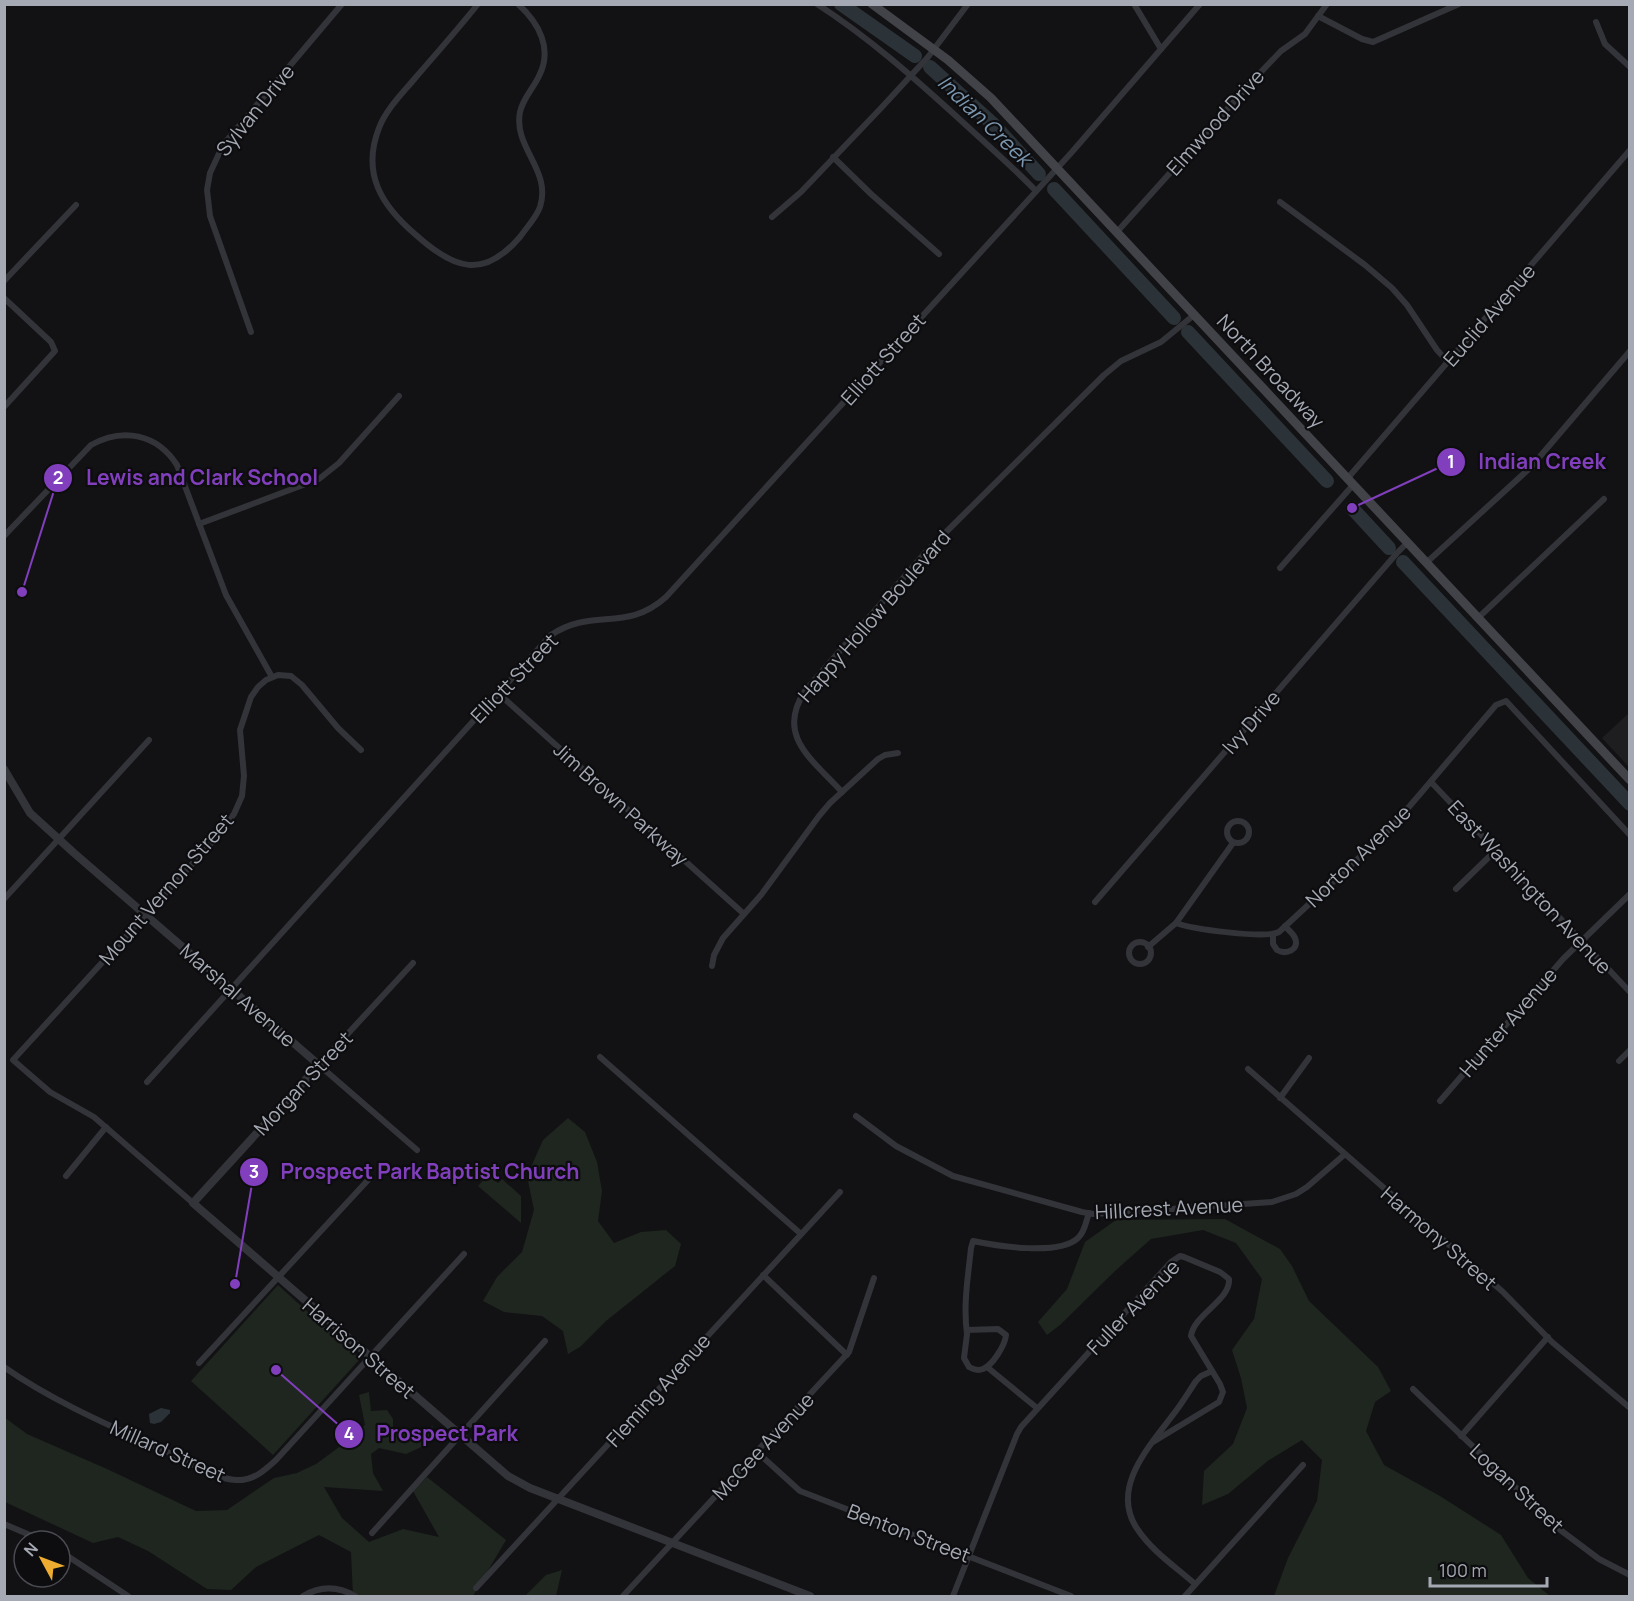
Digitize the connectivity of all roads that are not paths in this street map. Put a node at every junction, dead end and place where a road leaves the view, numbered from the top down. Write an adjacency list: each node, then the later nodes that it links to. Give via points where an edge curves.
1 (342, 4): 29 (street, Sylvan Drive, via 223,145 210,173 210,216)
2 (478, 4): 3 (street, via 392,105 379,127 373,154 375,180 391,212 441,256 469,265 487,262 506,252 533,221 542,198 540,173 521,138 519,121 524,100 543,66 545,49 536,23)
3 (518, 4)
4 (817, 4): 16 (street)
5 (872, 4): 13 (main road, North Broadway)
6 (968, 4): 13 (street)
7 (1134, 4): 14 (street)
8 (1200, 4): 14 (street, Elliott Street)
9 (1327, 4): 11 (street, Elmwood Drive)
10 (1459, 4): 11 (street, via 1372,42)
11 (1318, 16): 24 (street, Elmwood Drive, via 1305,34 1258,75)
12 (1596, 22): 15 (street, via 1605,44)
13 (934, 49): 16 (street); 19 (main road, North Broadway, via 977,84)
14 (1161, 49): 19 (street, Elliott Street)
15 (1629, 67)
16 (911, 75): 18 (street); 20 (street)
17 (1629, 150): 31 (street, Euclid Avenue)
18 (833, 158): 23 (street); 25 (street)
19 (1057, 169): 20 (street, Elliott Street); 24 (main road, North Broadway)
20 (1036, 191): 43 (street, Elliott Street, via 666,597 637,616 582,621 561,628 544,641)
21 (1280, 202): 31 (street, via 1392,288)
22 (76, 205): 26 (street)
23 (771, 217)
24 (1116, 232): 28 (main road, North Broadway)
25 (939, 254)
26 (4, 281)
27 (4, 298): 33 (street, via 51,342 55,351)
28 (1194, 315): 34 (main road, North Broadway); 50 (street, Happy Hollow Boulevard, via 1161,342 1121,361 1104,375 925,553 805,691 795,709 795,735)
29 (250, 332)
30 (1629, 351): 39 (street, via 1531,467)
31 (1448, 362): 34 (street, Euclid Avenue)
32 (399, 396): 36 (street, via 339,463 319,478)
33 (4, 407)
34 (1350, 482): 38 (main road, North Broadway); 40 (street, Euclid Avenue)
35 (1604, 499): 41 (street)
36 (199, 524): 37 (street, via 171,455 149,439 120,434 91,445); 42 (street, via 232,610)
37 (4, 536)
38 (1407, 543): 39 (main road, North Broadway); 58 (street, Ivy Drive)
39 (1426, 563): 41 (main road, North Broadway)
40 (1280, 568)
41 (1478, 618): 48 (main road, North Broadway)
42 (272, 677): 45 (street, via 291,676); 60 (street, Mount Vernon Street, via 258,687 242,719 244,782 238,806 215,839)
43 (498, 693): 59 (street, Jim Brown Parkway); 68 (street, Elliott Street)
44 (149, 740): 52 (street)
45 (361, 750)
46 (898, 753): 50 (street, via 878,759)
47 (4, 769): 52 (street, Marshal Avenue, via 30,813)
48 (1629, 780)
49 (1431, 782): 51 (street, Norton Avenue, via 1497,705 1506,701); 54 (street, East Washington Avenue); 62 (street, Norton Avenue, via 1391,828)
50 (842, 792): 59 (street)
51 (1629, 835)
52 (59, 840): 57 (street); 60 (street, Marshal Avenue)
53 (1233, 843): 61 (street)
54 (1496, 850): 55 (street); 64 (street, East Washington Avenue)
55 (1456, 889)
56 (1629, 894): 64 (street, Hunter Avenue)
57 (4, 899)
58 (1095, 902)
59 (744, 914): 67 (street, via 718,946)
60 (145, 915): 68 (street, Marshal Avenue); 73 (street, Mount Vernon Street)
61 (1176, 923): 63 (street, via 1188,928); 65 (street)
62 (1285, 926): 63 (street, Norton Avenue); 63 (street, via 1296,941 1290,952 1277,950)
63 (1273, 935)
64 (1581, 940): 69 (street, East Washington Avenue); 79 (street, Hunter Avenue)
65 (1148, 947)
66 (413, 963): 75 (street, Morgan Street)
67 (712, 966)
68 (232, 990): 75 (street, Marshal Avenue); 77 (street, Elliott Street)
69 (1629, 992)
70 (1629, 1050): 74 (street)
71 (600, 1057): 89 (street)
72 (1310, 1058): 78 (street)
73 (13, 1060): 81 (street, Harrison Street, via 50,1092 86,1111)
74 (1619, 1061)
75 (319, 1065): 82 (street, Marshal Avenue); 87 (street, Morgan Street)
76 (1248, 1069): 78 (street, Harmony Street)
77 (147, 1082)
78 (1280, 1098): 83 (street, Harmony Street)
79 (1440, 1101)
80 (856, 1116): 88 (street, Hillcrest Avenue, via 896,1146 953,1176)
81 (105, 1127): 84 (street); 87 (street, Harrison Street)
82 (417, 1150)
83 (1344, 1155): 88 (street, Hillcrest Avenue, via 1307,1188 1272,1202); 95 (street, Harmony Street, via 1496,1286)
84 (66, 1176)
85 (368, 1180): 92 (street)
86 (840, 1192): 89 (street, Fleming Avenue)
87 (193, 1203): 92 (street, Harrison Street)
88 (1089, 1213): 94 (street, via 1081,1235 1063,1245 1023,1248 973,1241 964,1314)
89 (801, 1234): 91 (street, Fleming Avenue)
90 (464, 1254): 98 (street, Millard Street)
91 (763, 1275): 97 (street); 111 (street, Fleming Avenue)
92 (278, 1278): 98 (street, Harrison Street); 99 (street)
93 (874, 1278): 97 (street, McGee Avenue)
94 (967, 1330): 101 (street, via 966,1364 978,1370); 101 (street, via 998,1329 1006,1335)
95 (1548, 1337): 105 (street, Harmony Street); 107 (street)
96 (545, 1341): 106 (street)
97 (847, 1354): 109 (street, McGee Avenue)
98 (370, 1357): 100 (street, Millard Street, via 276,1461 261,1473 240,1480 213,1474 108,1424); 106 (street, Harrison Street)
99 (199, 1363)
100 (4, 1367)
101 (987, 1367): 104 (street)
102 (1212, 1371): 104 (street, Fuller Avenue, via 1192,1341 1192,1331 1227,1289 1229,1279 1180,1256); 108 (street, via 1196,1381); 108 (street, Fuller Avenue, via 1223,1392 1219,1402)
103 (1413, 1389): 107 (street, Logan Street)
104 (1037, 1408): 114 (street, Fuller Avenue, via 1017,1434)
105 (1629, 1408)
106 (459, 1434): 111 (street, Harrison Street, via 508,1476); 112 (street)
107 (1461, 1436): 116 (street, Logan Street, via 1559,1530)
108 (1153, 1442): 117 (street, via 1129,1484 1131,1516 1148,1544)
109 (757, 1452): 113 (street, McGee Avenue); 114 (street, Benton Street, via 800,1491)
110 (1303, 1465): 117 (street)
111 (559, 1499): 113 (street, Harrison Street); 118 (street, Fleming Avenue)
112 (372, 1533)
113 (673, 1543): 122 (street, McGee Avenue); 123 (street, Harrison Street)
114 (968, 1556): 124 (street, Fuller Avenue); 125 (street, Benton Street)
115 (72, 1559): 119 (street)
116 (1629, 1575)
117 (1195, 1584): 126 (street)
118 (476, 1588)
119 (128, 1596)
120 (303, 1596): 121 (street, via 329,1588)
121 (355, 1596)
122 (623, 1596)
123 (810, 1596)
124 (953, 1596)
125 (1071, 1596)
126 (1185, 1596)

